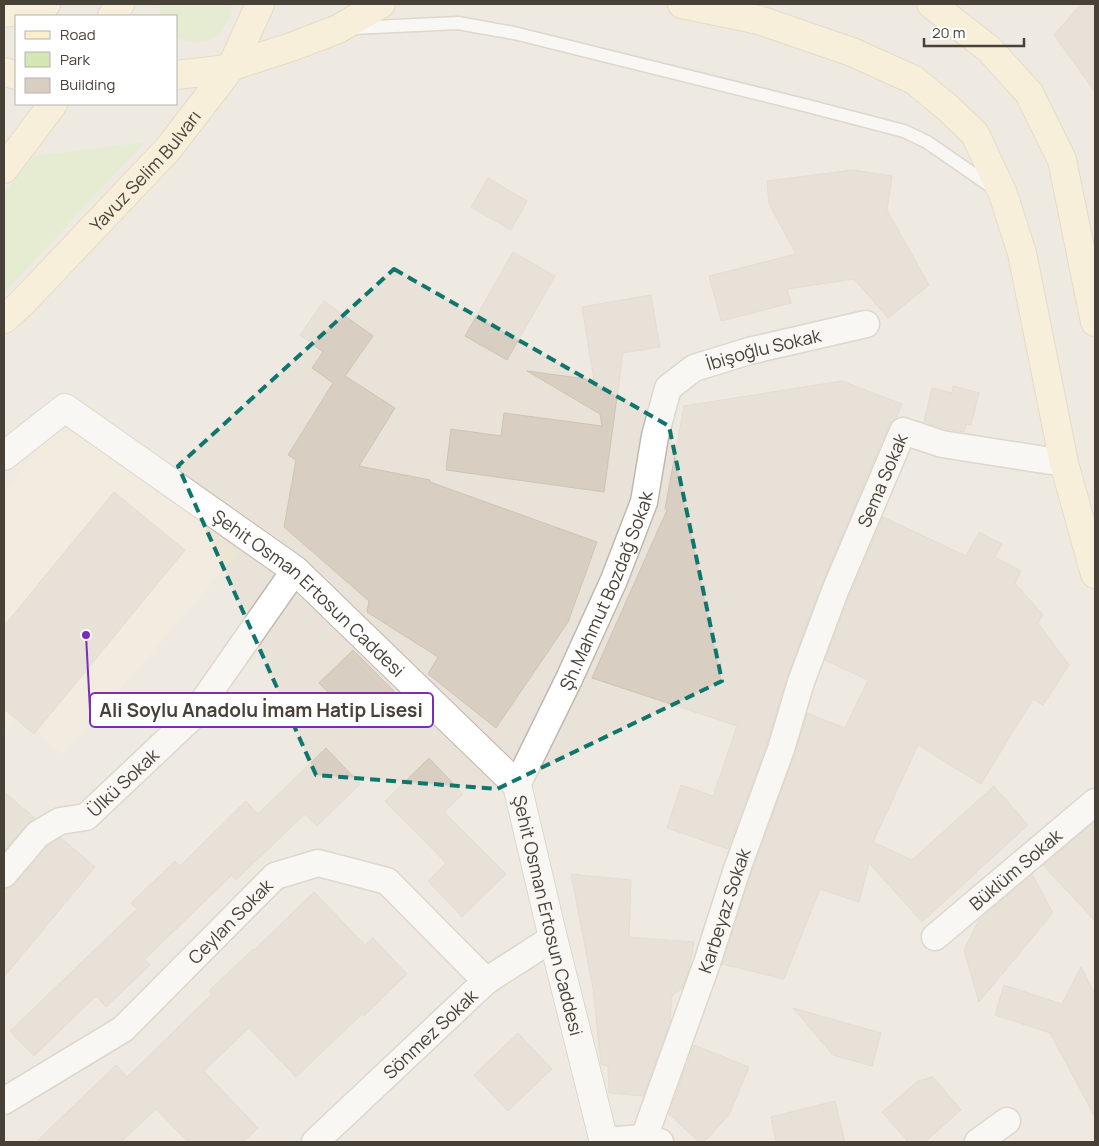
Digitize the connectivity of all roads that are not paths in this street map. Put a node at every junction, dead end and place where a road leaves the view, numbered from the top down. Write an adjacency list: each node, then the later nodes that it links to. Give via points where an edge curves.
1 (46, 4): 7 (main road)
2 (120, 4): 8 (main road)
3 (260, 4): 10 (main road, Yavuz Selim Bulvarı)
4 (381, 4): 9 (main road)
5 (682, 4): 14 (main road, via 759,20 852,52 914,80 975,134)
6 (930, 4): 16 (main road, via 989,50 1029,93 1062,160)
7 (4, 13)
8 (113, 15)
9 (338, 29): 10 (main road); 14 (lane, via 458,23 514,33 794,102 904,130)
10 (232, 66): 11 (main road); 15 (main road, Yavuz Selim Bulvarı, via 168,149)
11 (178, 75)
12 (52, 105): 13 (main road)
13 (4, 168)
14 (1003, 194): 20 (main road, via 1022,253)
15 (4, 319)
16 (1095, 322)
17 (866, 324): 18 (street, İbişoğlu Sokak, via 749,351 694,368)
18 (668, 388): 24 (street, Şh.Mahmut Bozdağ Sokak, via 655,436 644,502 614,580)
19 (4, 456): 21 (street, Şehit Osman Ertosun Caddesi, via 65,408)
20 (1064, 463): 22 (main road); 23 (street, Sema Sokak, via 942,444 903,431 835,590)
21 (294, 570): 24 (street, Şehit Osman Ertosun Caddesi); 26 (street, Ülkü Sokak, via 193,716 86,817 60,821 38,834)
22 (1095, 574)
23 (801, 682): 32 (street, Karbeyaz Sokak, via 737,869)
24 (518, 785): 28 (street, Şehit Osman Ertosun Caddesi)
25 (1095, 802): 27 (street, Büklüm Sokak)
26 (4, 874)
27 (935, 937)
28 (553, 938): 29 (street, Sönmez Sokak); 34 (street, Şehit Osman Ertosun Caddesi)
29 (486, 980): 30 (street, Ceylan Sokak, via 387,880 318,863 275,876 123,1029); 33 (street, Sönmez Sokak)
30 (4, 1101)
31 (1007, 1121): 35 (street)
32 (652, 1140): 34 (street)
33 (315, 1142)
34 (604, 1142)
35 (978, 1142)

